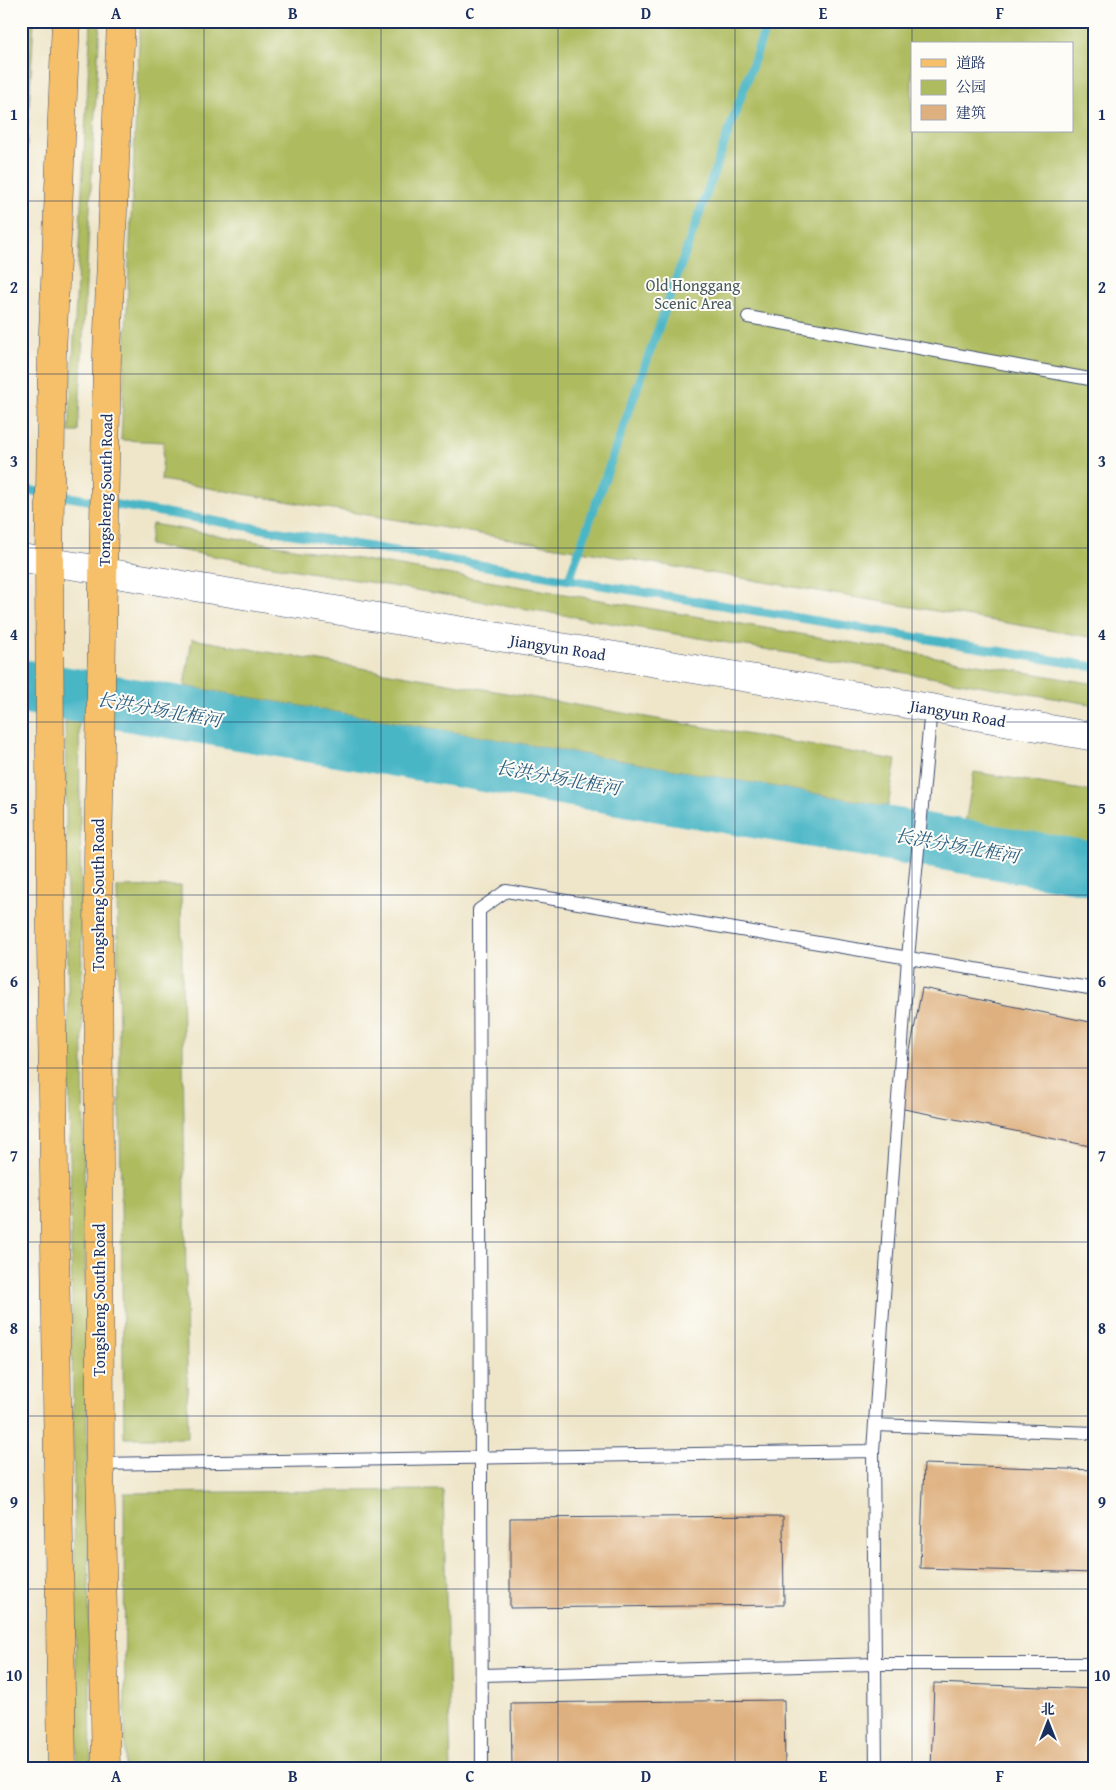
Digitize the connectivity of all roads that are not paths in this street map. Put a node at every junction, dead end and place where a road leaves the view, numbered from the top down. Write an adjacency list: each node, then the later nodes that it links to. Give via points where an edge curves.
1 (66, 21): 6 (main road, via 52,355)
2 (121, 21): 7 (main road, Tongsheng South Road, via 107,354)
3 (748, 317): 4 (lane)
4 (1095, 380)
5 (21, 558): 6 (street, Jiangyun Road)
6 (49, 563): 7 (street, Jiangyun Road); 20 (main road)
7 (103, 570): 8 (street, Jiangyun Road); 16 (main road, Tongsheng South Road, via 98,869)
8 (931, 708): 9 (street, Jiangyun Road); 10 (lane)
9 (1095, 737)
10 (908, 958): 11 (lane); 12 (lane); 15 (lane, via 506,891 479,910)
11 (1095, 989)
12 (875, 1425): 13 (lane); 14 (lane)
13 (1095, 1433)
14 (873, 1451): 15 (lane); 17 (lane)
15 (481, 1458): 16 (lane); 19 (lane)
16 (100, 1464): 21 (main road, Tongsheng South Road)
17 (875, 1664): 18 (lane); 19 (lane); 23 (lane)
18 (1095, 1664)
19 (482, 1675): 22 (lane)
20 (62, 1769)
21 (106, 1769)
22 (482, 1769)
23 (876, 1769)

